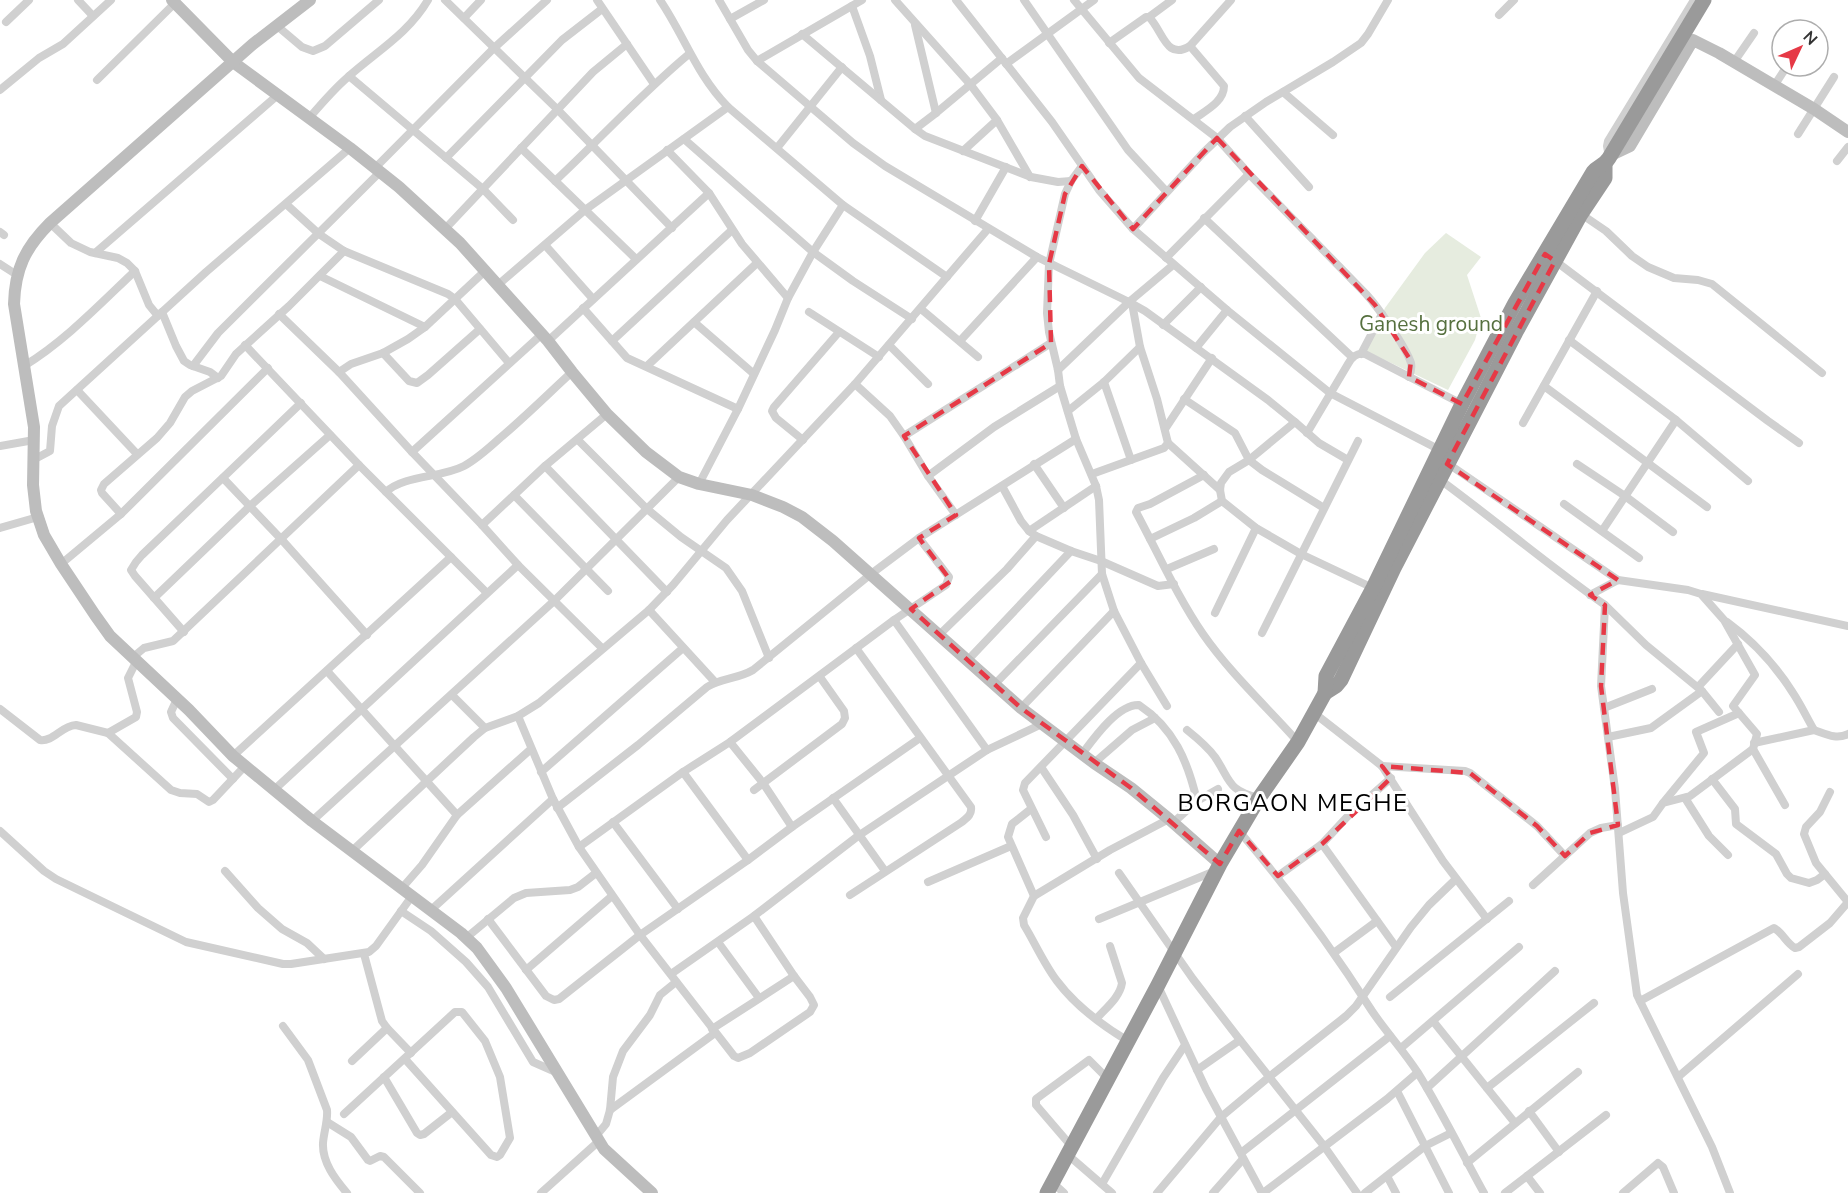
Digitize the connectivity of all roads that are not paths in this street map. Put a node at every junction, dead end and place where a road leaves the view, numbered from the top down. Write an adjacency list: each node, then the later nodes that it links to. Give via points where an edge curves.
1 (29, 0): 35 (street)
2 (78, 0): 31 (street)
3 (111, 0): 31 (street)
4 (310, 0): 37 (street)
5 (379, 0): 37 (street, via 325,46 313,51)
6 (428, 0): 51 (street, via 409,27)
7 (445, 0): 33 (street)
8 (482, 0): 33 (street)
9 (547, 0): 44 (street)
10 (597, 0): 28 (street)
11 (660, 0): 45 (street)
12 (719, 0): 34 (street)
13 (764, 0): 34 (street)
14 (862, 0): 27 (street)
15 (895, 0): 36 (street)
16 (1024, 0): 40 (street)
17 (1074, 0): 29 (street)
18 (1094, 0): 29 (street)
19 (1172, 0): 32 (street)
20 (1231, 0): 43 (street)
21 (1388, 0): 60 (street, via 1361,43)
22 (1514, 0): 30 (street)
23 (1694, 0): 87 (street, via 1608,141)
24 (1704, 0): 87 (highway)
25 (957, 1): 46 (street)
26 (174, 2): 47 (street); 55 (street)
27 (852, 6): 39 (street); 62 (street)
28 (602, 9): 42 (street); 52 (street)
29 (1082, 9): 40 (street); 41 (street)
30 (1499, 15)
31 (93, 16): 59 (street, via 63,44)
32 (1149, 17): 41 (street); 43 (street, via 1174,50)
33 (464, 18): 44 (street)
34 (730, 19): 48 (street)
35 (6, 22)
36 (915, 24): 57 (street); 67 (street)
37 (276, 25): 47 (street)
38 (1754, 33): 49 (street)
39 (802, 34): 48 (street); 50 (street)
40 (1048, 34): 46 (street); 99 (street, via 1128,150)
41 (1109, 43): 70 (street, via 1139,78)
42 (627, 44): 56 (street); 65 (street)
43 (1190, 46): 70 (street, via 1224,86 1220,99)
44 (494, 48): 52 (street); 72 (street)
45 (689, 54): 56 (street); 63 (street)
46 (1004, 61): 57 (street); 89 (street)
47 (233, 62): 61 (street); 108 (street)
48 (757, 62): 64 (street)
49 (1734, 62): 58 (street); 87 (street, via 1693,40 1630,146)
50 (842, 67): 62 (street); 64 (street)
51 (349, 76): 69 (street); 72 (street)
52 (524, 77): 65 (street); 86 (street)
53 (1834, 77): 66 (street)
54 (1779, 78): 58 (street)
55 (97, 80)
56 (654, 84): 79 (street)
57 (970, 84): 67 (street); 71 (street)
58 (1774, 86): 66 (street)
59 (0, 90)
60 (1283, 92): 68 (street); 76 (street)
61 (279, 94): 69 (street); 118 (street)
62 (881, 100): 73 (street)
63 (728, 107): 78 (street); 83 (street)
64 (810, 108): 83 (street); 107 (street, via 885,166)
65 (557, 109): 79 (street); 82 (street)
66 (1814, 109): 74 (street); 75 (street)
67 (936, 113): 73 (street)
68 (1245, 116): 77 (street); 97 (street)
69 (310, 117): 81 (street)
70 (1194, 119): 77 (street)
71 (997, 120): 85 (street); 93 (street)
72 (412, 129): 86 (street); 91 (street)
73 (915, 129): 85 (street)
74 (1848, 132)
75 (1798, 134)
76 (1333, 135)
77 (1217, 138): 92 (street); 99 (street)
78 (684, 139): 84 (street); 117 (street)
79 (594, 145): 94 (street); 95 (street)
80 (1848, 147): 88 (street)
81 (350, 148): 91 (street); 101 (street)
82 (521, 148): 95 (street); 98 (street)
83 (777, 148): 102 (street)
84 (667, 150): 94 (street); 100 (street)
85 (963, 151): 90 (street)
86 (446, 158): 98 (street)
87 (1609, 158): 104 (highway, via 1606,176); 120 (highway, via 1593,172)
88 (1837, 161)
89 (1082, 166): 96 (street); 112 (street)
90 (1006, 167): 93 (street); 107 (street)
91 (378, 170): 110 (street); 114 (street)
92 (1249, 174): 105 (street); 144 (street)
93 (1031, 177): 96 (street)
94 (626, 180): 103 (street); 109 (street)
95 (555, 181): 103 (street)
96 (1071, 181): 125 (street, via 1060,209)
97 (1309, 187)
98 (483, 189): 106 (street); 110 (street)
99 (1166, 191): 112 (street)
100 (709, 193): 109 (street); 113 (street)
101 (286, 204): 114 (street); 142 (street)
102 (843, 204): 117 (street); 130 (street)
103 (585, 210): 115 (street); 121 (street)
104 (1581, 214): 120 (highway); 173 (street, via 1648,267 1674,278 1712,284)
105 (1204, 218): 122 (street); 161 (street, via 1307,317)
106 (513, 220)
107 (975, 220): 111 (street)
108 (50, 223): 118 (street, via 71,243); 128 (street, via 30,245)
109 (672, 228): 121 (street)
110 (445, 229): 126 (street)
111 (988, 229): 119 (street); 130 (street)
112 (1132, 229): 122 (street)
113 (732, 230): 123 (street); 153 (street)
114 (319, 234): 116 (street); 167 (street, via 218,333)
115 (545, 245): 131 (street); 136 (street)
116 (344, 251): 129 (street); 135 (street)
117 (813, 252): 134 (street); 145 (street)
118 (95, 253): 127 (street, via 118,258)
119 (1037, 257): 125 (street); 154 (street)
120 (1550, 257): 133 (street); 186 (highway, via 1515,303); 207 (highway)
121 (636, 259): 136 (street)
122 (1170, 262): 132 (street); 137 (street)
123 (757, 263): 134 (street); 146 (street)
124 (0, 264): 128 (street)
125 (1049, 264): 137 (street); 155 (street, via 1047,313)
126 (486, 270): 131 (street); 135 (street)
127 (135, 271): 142 (street, via 149,305); 166 (street, via 62,339)
128 (18, 275): 166 (street, via 14,304)
129 (320, 276): 143 (street); 148 (street)
130 (947, 278): 139 (street)
131 (498, 284): 151 (street)
132 (1201, 287): 140 (street); 147 (street)
133 (1597, 291): 152 (street); 203 (street)
134 (788, 298): 174 (street)
135 (455, 299): 148 (street); 149 (street)
136 (593, 299): 138 (street)
137 (1130, 303): 147 (street); 158 (street); 170 (street)
138 (583, 308): 151 (street); 153 (street)
139 (921, 309): 145 (street); 154 (street)
140 (1227, 310): 159 (street); 183 (street)
141 (809, 312): 150 (street)
142 (160, 314): 167 (street, via 181,356); 182 (street)
143 (279, 314): 156 (street); 171 (street)
144 (1382, 314): 161 (street); 175 (street, via 1411,362)
145 (912, 319): 157 (street)
146 (694, 322): 168 (street); 174 (street)
147 (1163, 325): 159 (street)
148 (425, 327): 160 (street)
149 (480, 329): 160 (street, via 417,383 409,381); 165 (street)
150 (839, 332): 162 (street); 200 (street, via 772,411)
151 (545, 338): 165 (street); 172 (street)
152 (1569, 340): 181 (street); 190 (street)
153 (612, 341): 168 (street, via 627,358)
154 (960, 341): 163 (street)
155 (1051, 343): 170 (street); 196 (street)
156 (245, 345): 169 (street); 176 (street)
157 (889, 345): 162 (street); 179 (street)
158 (1140, 347): 177 (street); 193 (street)
159 (1196, 348): 164 (street)
160 (382, 353): 171 (street)
161 (1357, 355): 175 (street); 183 (street)
162 (879, 357): 178 (street)
163 (978, 357)
164 (1212, 358): 184 (street); 191 (street)
165 (509, 363): 205 (street)
166 (24, 366): 198 (street)
167 (193, 366): 176 (street)
168 (647, 366): 187 (street)
169 (268, 368): 185 (street); 240 (street)
170 (1058, 370): 180 (street)
171 (339, 372): 205 (street)
172 (572, 372): 189 (street); 219 (street, via 476,458)
173 (1822, 373)
174 (754, 374): 187 (street)
175 (1409, 377): 186 (street)
176 (218, 378): 206 (street, via 185,397 170,423)
177 (1104, 382): 188 (street); 209 (street)
178 (855, 384): 196 (street, via 890,416); 200 (street)
179 (928, 384)
180 (1060, 386): 188 (street); 220 (street)
181 (1544, 386): 192 (street); 212 (street)
182 (77, 390): 206 (street); 208 (street, via 55,413 50,451)
183 (1330, 393): 194 (street); 207 (street)
184 (1184, 399): 193 (street); 210 (street, via 1234,433)
185 (301, 403): 195 (street); 222 (street)
186 (1462, 404): 207 (highway)
187 (738, 409): 225 (street)
188 (1068, 411): 197 (street)
189 (608, 414): 199 (street); 221 (street, via 646,452)
190 (1676, 420): 212 (street); 224 (street)
191 (1295, 422): 194 (street); 210 (street)
192 (1523, 423)
193 (1165, 429): 202 (street)
194 (1307, 433): 211 (street)
195 (330, 435): 215 (street); 235 (street)
196 (904, 436): 220 (street)
197 (1076, 439): 213 (street); 217 (street)
198 (34, 440): 204 (street); 208 (street)
199 (578, 440): 216 (street); 239 (street)
200 (803, 440): 231 (street)
201 (1358, 441): 211 (street)
202 (1168, 443): 209 (street); 218 (street)
203 (1799, 443)
204 (0, 446)
205 (412, 452): 219 (street)
206 (137, 454): 240 (street, via 101,490)
207 (1441, 457): 223 (highway); 266 (street); 268 (highway)
208 (33, 460): 242 (street)
209 (1131, 460): 217 (street)
210 (1249, 460): 228 (street, via 1229,472); 238 (street)
211 (1348, 460): 238 (street)
212 (1648, 463): 232 (street); 237 (street)
213 (1034, 464): 226 (street); 236 (street)
214 (1578, 464): 232 (street)
215 (359, 465): 229 (street); 252 (street)
216 (545, 466): 230 (street); 250 (street)
217 (1092, 474): 227 (street)
218 (1204, 475): 228 (street); 251 (street, via 1136,510)
219 (436, 476): 229 (street, via 399,483); 243 (street)
220 (928, 476): 241 (street)
221 (679, 477): 225 (street); 239 (street)
222 (223, 478): 235 (street); 274 (street, via 132,567 132,573)
223 (1439, 479): 273 (street); 302 (highway, via 1341,680)
224 (1748, 481)
225 (699, 484): 231 (street)
226 (1002, 486): 241 (street); 248 (street)
227 (1096, 486): 236 (street); 259 (street)
228 (1220, 489): 233 (street)
229 (386, 492): 257 (street)
230 (514, 495): 243 (street); 262 (street)
231 (752, 495): 255 (street); 264 (street, via 802,517)
232 (1625, 496): 246 (street); 247 (street)
233 (1222, 501): 245 (street); 251 (street)
234 (1563, 504): 246 (street)
235 (250, 506): 252 (street); 274 (street)
236 (1064, 507): 248 (street)
237 (1707, 507)
238 (1324, 508): 256 (street)
239 (647, 509): 250 (street); 255 (street)
240 (121, 514): 260 (street)
241 (956, 515): 249 (street)
242 (38, 517): 244 (street); 260 (street)
243 (482, 525): 261 (street)
244 (0, 528)
245 (1256, 528): 256 (street); 280 (street)
246 (1602, 531): 258 (street)
247 (1673, 532)
248 (1032, 533): 254 (street); 287 (street, via 1007,569)
249 (919, 538): 264 (street); 277 (street, via 949,580)
250 (616, 539): 262 (street); 270 (street)
251 (1150, 539): 263 (street)
252 (282, 540): 284 (street); 286 (street)
253 (1214, 549): 263 (street)
254 (1071, 551): 259 (street); 294 (street)
255 (701, 552): 270 (street); 292 (street, via 734,577)
256 (1301, 554): 268 (street); 285 (street)
257 (451, 557): 271 (street); 286 (street)
258 (1639, 558)
259 (1101, 561): 265 (street); 267 (street, via 1158,586)
260 (61, 564): 293 (street, via 110,636)
261 (518, 565): 271 (street); 275 (street)
262 (586, 568): 269 (street); 275 (street)
263 (1167, 569): 267 (street)
264 (871, 574): 277 (street); 292 (street)
265 (1102, 574): 279 (street); 299 (street)
266 (1618, 580): 272 (street); 273 (street)
267 (1174, 584): 325 (street, via 1205,636)
268 (1373, 588): 302 (highway, via 1326,676)
269 (608, 591)
270 (667, 592): 278 (street)
271 (487, 593): 309 (street)
272 (1701, 594): 282 (street); 283 (street)
273 (1590, 595): 276 (street)
274 (154, 598): 284 (street)
275 (554, 601): 289 (street); 303 (street)
276 (1605, 605): 301 (street); 307 (street, via 1601,686)
277 (911, 609): 281 (street); 287 (street)
278 (649, 610): 289 (street); 290 (street)
279 (1114, 611): 295 (street); 306 (street)
280 (1215, 613)
281 (894, 620): 291 (street); 329 (street)
282 (1724, 620): 288 (street); 318 (street, via 1745,636 1781,675)
283 (1848, 626)
284 (184, 632): 293 (street, via 173,641 144,648)
285 (1262, 633)
286 (367, 635): 296 (street)
287 (939, 635): 294 (street)
288 (1738, 644): 301 (street); 312 (street, via 1755,675 1733,706)
289 (602, 648): 313 (street, via 539,703)
290 (683, 648): 298 (street); 336 (street)
291 (856, 648): 297 (street); 322 (street)
292 (769, 658): 298 (street, via 744,676)
293 (134, 660): 304 (street); 319 (street, via 128,678 136,717)
294 (967, 661): 299 (street)
295 (1141, 663): 305 (street); 324 (street)
296 (327, 671): 309 (street); 331 (street)
297 (820, 676): 323 (street); 343 (street, via 845,718 835,730)
298 (715, 682): 355 (street)
299 (994, 685): 306 (street)
300 (1652, 689): 307 (street)
301 (1700, 689): 310 (street); 321 (street, via 1651,728)
302 (1325, 693): 311 (highway)
303 (452, 695): 316 (street); 327 (street)
304 (177, 699): 331 (street); 341 (street, via 171,712 173,718)
305 (1167, 706)
306 (1021, 708): 315 (street)
307 (1604, 708): 321 (street)
308 (0, 709): 319 (street, via 44,741 72,725)
309 (360, 710): 327 (street); 344 (street)
310 (1719, 712)
311 (1314, 713): 325 (highway); 334 (street)
312 (1739, 713): 326 (street, via 1757,734); 353 (street, via 1696,732 1704,753)
313 (518, 716): 316 (street); 328 (street)
314 (1155, 718): 330 (street, via 1139,705 1131,705); 332 (street, via 1132,730); 352 (street, via 1174,741 1187,766)
315 (1042, 724): 324 (street); 329 (street)
316 (485, 728): 342 (street)
317 (1187, 730): 349 (street, via 1209,750 1235,789)
318 (1814, 730): 320 (street, via 1834,737); 326 (street)
319 (108, 734): 341 (street, via 175,792 197,794 211,801)
320 (1848, 735)
321 (1608, 737): 362 (street)
322 (920, 738): 338 (street); 348 (street)
323 (730, 742): 337 (street); 343 (street)
324 (1065, 742): 330 (street); 335 (street)
325 (1298, 742): 349 (highway)
326 (1753, 746): 340 (street); 354 (street)
327 (394, 747): 342 (street); 359 (street)
328 (531, 749): 336 (street); 357 (street)
329 (987, 750): 338 (street)
330 (1082, 754): 332 (street)
331 (232, 756): 333 (street)
332 (1094, 763): 358 (street)
333 (245, 766): 341 (street); 344 (street)
334 (1382, 766): 339 (street); 372 (street, via 1470,773 1537,826)
335 (1041, 767): 356 (street, via 1023,787); 373 (street, via 1074,815)
336 (541, 772): 351 (street)
337 (682, 772): 360 (street); 374 (street)
338 (948, 777): 365 (street); 377 (street, via 971,807 970,814)
339 (1391, 778): 367 (street); 382 (street)
340 (1712, 778): 350 (street); 380 (street, via 1735,809 1736,824 1776,854 1786,874 1809,882)
341 (233, 779)
342 (426, 782): 357 (street); 370 (street)
343 (763, 783): 346 (street); 361 (street)
344 (275, 789): 359 (street)
345 (1218, 789): 352 (street)
346 (754, 790)
347 (1830, 792): 380 (street, via 1804,834)
348 (833, 798): 361 (street); 365 (street)
349 (1259, 798): 364 (highway)
350 (1685, 798): 353 (street); 371 (street, via 1709,836)
351 (553, 799): 355 (street); 394 (street)
352 (1197, 801): 358 (street)
353 (1663, 803): 362 (street, via 1653,817)
354 (1785, 805)
355 (557, 807): 369 (street)
356 (1031, 809): 366 (street); 368 (street, via 1012,824 1008,837)
357 (458, 815): 385 (street)
358 (1171, 820): 373 (street); 375 (street)
359 (312, 821): 370 (street)
360 (613, 822): 369 (street); 393 (street)
361 (792, 827): 374 (street)
362 (1618, 829): 372 (street, via 1601,828 1590,833); 420 (street, via 1623,894)
363 (0, 831): 410 (street, via 56,879 186,942 283,964)
364 (1239, 831): 375 (highway); 381 (street)
365 (858, 836): 377 (street); 396 (street)
366 (1046, 837)
367 (1322, 844): 381 (street); 400 (street)
368 (1011, 846): 383 (street); 389 (street)
369 (579, 847): 378 (street)
370 (352, 851): 385 (street)
371 (1728, 855)
372 (1565, 856): 384 (street)
373 (1096, 859): 389 (street)
374 (748, 860): 393 (street)
375 (1218, 867): 391 (street); 409 (highway)
376 (225, 871): 410 (street, via 258,908)
377 (885, 872): 386 (street)
378 (596, 873): 388 (street); 397 (street, via 570,890 526,893 514,898)
379 (1119, 873): 391 (street)
380 (1825, 874): 392 (street)
381 (1278, 876): 407 (street)
382 (1456, 879): 399 (street); 405 (street, via 1429,905)
383 (928, 882)
384 (1533, 885)
385 (402, 888): 387 (street)
386 (850, 895)
387 (412, 896): 394 (street); 395 (street)
388 (612, 896): 401 (street); 411 (street)
389 (1034, 896): 422 (street, via 1023,918 1024,925 1057,981)
390 (1509, 901): 399 (street)
391 (1140, 902): 398 (street); 409 (street)
392 (1848, 902): 420 (street, via 1830,923 1798,947 1790,945 1774,928)
393 (678, 909): 401 (street)
394 (431, 910): 402 (street)
395 (401, 912): 408 (street, via 376,946); 438 (street, via 431,931 466,962 488,987 533,1062)
396 (754, 916): 403 (street); 414 (street)
397 (488, 919): 402 (street); 411 (street)
398 (1099, 919)
399 (1486, 919): 418 (street)
400 (1377, 921): 405 (street); 407 (street)
401 (640, 935): 411 (street, via 559,999 546,996); 415 (street)
402 (466, 938): 438 (street, via 506,988)
403 (718, 942): 415 (street); 419 (street)
404 (1110, 946): 422 (street, via 1122,983 1119,994)
405 (1396, 947): 417 (street)
406 (1519, 947): 423 (street)
407 (1335, 952): 417 (street)
408 (364, 954): 410 (street); 425 (street)
409 (1174, 954): 416 (highway); 428 (street)
410 (324, 959)
411 (526, 970)
412 (1555, 971): 433 (street)
413 (1798, 974): 441 (street)
414 (794, 976): 419 (street); 426 (street, via 813,1001 813,1009 750,1053 734,1056)
415 (674, 978): 426 (street); 446 (street, via 623,1051 613,1077)
416 (1158, 985): 429 (highway); 430 (street)
417 (1364, 996): 427 (street); 440 (street, via 1346,1016)
418 (1390, 996)
419 (759, 998): 426 (street)
420 (1640, 1001): 441 (street)
421 (1594, 1003): 444 (street)
422 (1097, 1018): 429 (street)
423 (1433, 1021): 431 (street); 433 (street)
424 (282, 1026): 453 (street, via 308,1059 327,1110)
425 (387, 1028): 432 (street); 434 (street)
426 (713, 1031): 446 (street)
427 (1390, 1036): 431 (street); 447 (street)
428 (1239, 1040): 435 (street); 440 (street)
429 (1128, 1041): 442 (highway)
430 (1185, 1045): 435 (street); 465 (street)
431 (1401, 1048): 437 (street)
432 (408, 1056): 439 (street); 449 (street); 449 (street, via 458,1011 464,1014 485,1041 500,1077 510,1133 500,1155 491,1155)
433 (1461, 1057): 443 (street); 444 (street)
434 (352, 1061)
435 (1197, 1070): 452 (street)
436 (1578, 1072): 448 (street)
437 (1418, 1073): 443 (street); 445 (street)
438 (558, 1074): 456 (street)
439 (384, 1077): 449 (street, via 420,1135); 450 (street)
440 (1269, 1077): 447 (street); 452 (street)
441 (1678, 1077): 484 (street)
442 (1108, 1079): 459 (highway); 459 (street, via 1089,1060 1036,1099 1036,1105)
443 (1427, 1088): 455 (street)
444 (1487, 1088): 454 (street)
445 (1397, 1091): 457 (street); 458 (street)
446 (610, 1110): 456 (street)
447 (1296, 1110): 457 (street); 461 (street)
448 (1529, 1111): 454 (street); 460 (street)
449 (452, 1112)
450 (344, 1114)
451 (1606, 1115): 460 (street)
452 (1221, 1117): 461 (street); 472 (street)
453 (327, 1122): 467 (street, via 325,1157 330,1171); 468 (street, via 351,1137 368,1160 384,1157)
454 (1515, 1123): 462 (street)
455 (1451, 1132): 458 (street); 462 (street)
456 (598, 1139): 469 (street); 470 (street)
457 (1324, 1146): 474 (street); 475 (street)
458 (1425, 1146): 463 (street); 478 (street)
459 (1070, 1151): 465 (street); 466 (highway)
460 (1559, 1152): 464 (street)
461 (1242, 1156): 473 (street); 474 (street)
462 (1467, 1163): 479 (street)
463 (1387, 1176): 476 (street); 477 (street)
464 (1527, 1176): 480 (street); 481 (street)
465 (1102, 1184): 471 (street)
466 (1055, 1190)
467 (347, 1193)
468 (420, 1193)
469 (541, 1193)
470 (652, 1193)
471 (1112, 1193)
472 (1156, 1193)
473 (1213, 1193)
474 (1263, 1193)
475 (1357, 1193)
476 (1365, 1193)
477 (1396, 1193)
478 (1449, 1193)
479 (1484, 1193)
480 (1505, 1193)
481 (1540, 1193)
482 (1623, 1193): 483 (street, via 1658,1163)
483 (1674, 1193)
484 (1730, 1193)

